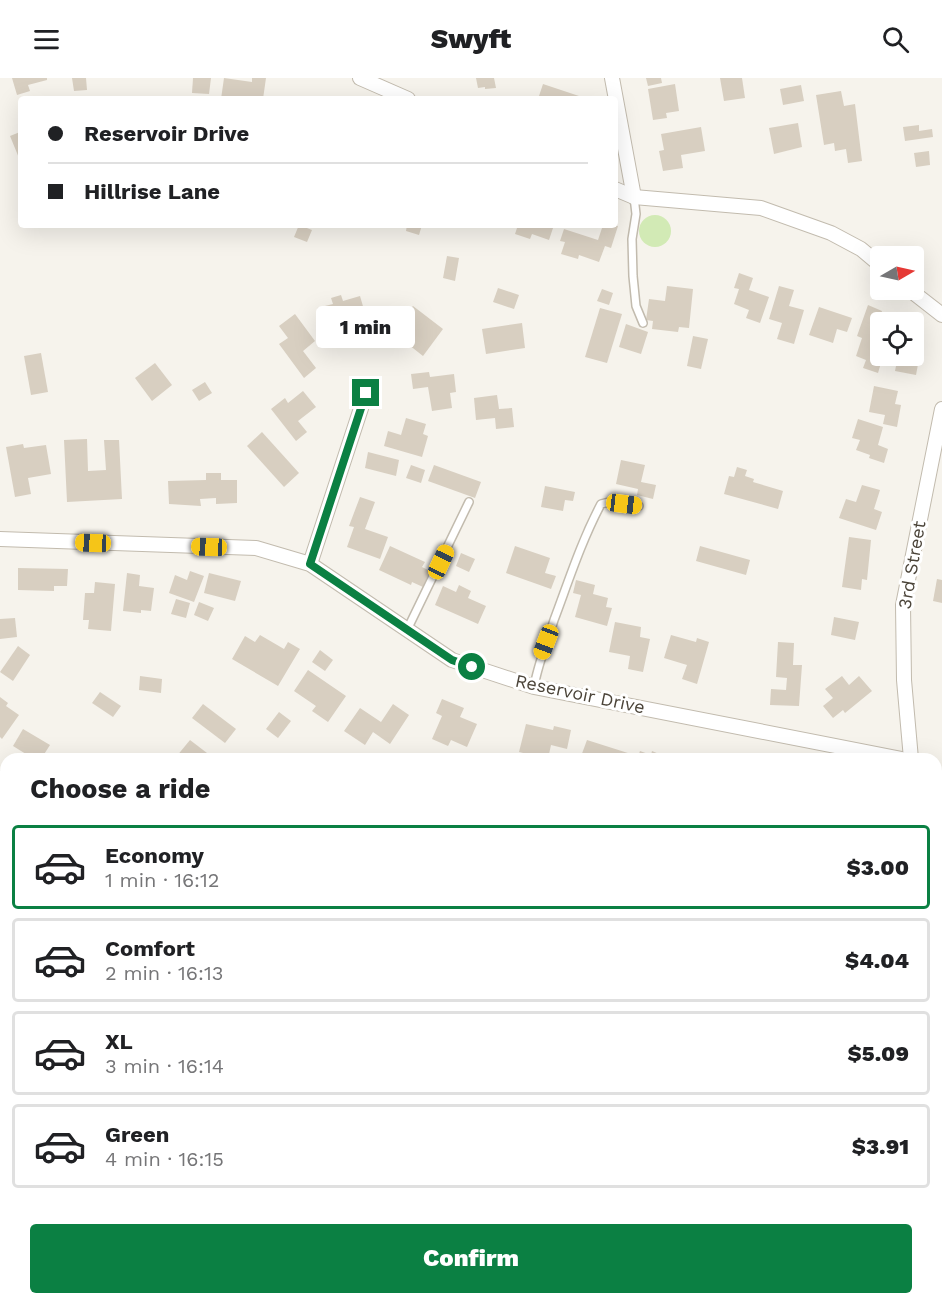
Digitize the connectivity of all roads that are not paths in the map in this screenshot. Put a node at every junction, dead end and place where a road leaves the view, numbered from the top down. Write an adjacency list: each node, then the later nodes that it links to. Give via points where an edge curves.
1 (360, 78): 3 (street)
2 (612, 78): 4 (street)
3 (401, 96)
4 (615, 96)
5 (618, 110): 7 (street)
6 (618, 190): 7 (street)
7 (634, 197): 8 (street, via 761,208 831,233); 11 (lane, via 633,276 636,306)
8 (870, 257)
9 (923, 300): 10 (street)
10 (942, 315)
11 (643, 323)
12 (366, 393): 17 (street)
13 (942, 409): 21 (street, 3rd Street, via 903,605)
14 (469, 502): 18 (lane)
15 (639, 506): 19 (lane, via 602,504 570,573)
16 (0, 539): 17 (street, Reservoir Drive, via 256,548)
17 (310, 564): 18 (street, Reservoir Drive)
18 (407, 630): 19 (street, Reservoir Drive, via 452,660)
19 (534, 687): 20 (street, Reservoir Drive)
20 (871, 753)
21 (910, 753)

